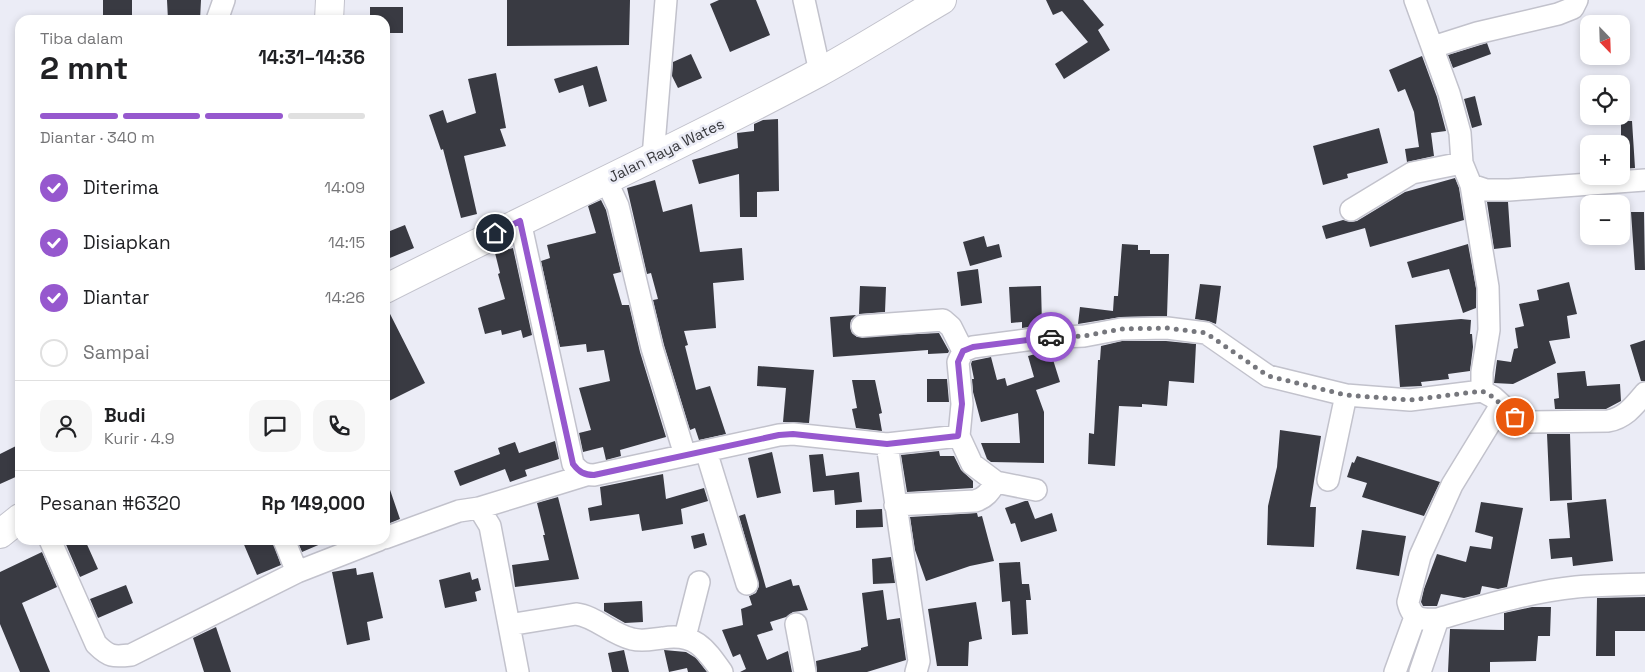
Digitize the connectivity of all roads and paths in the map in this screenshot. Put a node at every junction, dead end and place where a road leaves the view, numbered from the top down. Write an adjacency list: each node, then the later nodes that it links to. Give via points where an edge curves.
1 (224, 0): 8 (street)
2 (330, 0): 9 (main road)
3 (666, 0): 12 (street)
4 (804, 0): 11 (street)
5 (942, 0): 11 (main road, Jalan Raya Wates)
6 (1415, 0): 10 (street)
7 (1577, 0): 10 (street, via 1573,8 1558,14)
8 (218, 15)
9 (329, 15)
10 (1433, 47): 13 (street, via 1460,133)
11 (820, 72): 12 (main road, Jalan Raya Wates)
12 (653, 157): 14 (main road, Jalan Raya Wates)
13 (1462, 163): 16 (street); 17 (street, via 1412,173)
14 (606, 180): 18 (main road, Jalan Raya Wates); 29 (street, via 618,206 652,348)
15 (1645, 180): 16 (street, via 1509,190 1486,190)
16 (1471, 185): 22 (street, via 1488,287 1489,330)
17 (1351, 210)
18 (520, 221): 19 (main road, Jalan Raya Wates); 30 (street, via 573,464)
19 (390, 286)
20 (862, 326): 21 (street, via 943,320 951,327)
21 (963, 351): 24 (street, via 1041,338 1084,336 1121,329 1167,328 1206,333 1268,376); 26 (street, via 958,362 962,404)
22 (1482, 391): 24 (street, via 1410,400); 25 (street)
23 (1645, 393): 25 (street, via 1624,416 1608,421 1529,422 1515,417)
24 (1346, 395): 31 (street)
25 (1501, 405): 46 (street, via 1452,485 1420,556 1408,602)
26 (958, 436): 27 (street); 32 (street, via 972,464)
27 (887, 444): 28 (street, via 793,434); 34 (street)
28 (706, 451): 29 (street); 44 (street)
29 (685, 455): 30 (street)
30 (586, 475): 35 (street)
31 (1328, 480)
32 (996, 482): 33 (street); 34 (street, via 989,493 975,501)
33 (1036, 490)
34 (895, 505): 55 (street, via 920,661)
35 (479, 508): 38 (street, via 459,511); 49 (street, via 490,526)
36 (15, 522): 37 (main road)
37 (0, 534)
38 (390, 536)
39 (52, 545): 51 (street, via 96,644)
40 (286, 545): 42 (street)
41 (366, 545): 42 (street)
42 (297, 572): 51 (street, via 131,655 116,657)
43 (699, 582): 50 (street)
44 (747, 584)
45 (1645, 584): 47 (street, via 1575,587 1532,594)
46 (1415, 618): 47 (street); 56 (street)
47 (1438, 619): 57 (street)
48 (796, 624): 54 (street)
49 (509, 625): 50 (street, via 576,614 587,615 607,629 632,639 644,641); 52 (street)
50 (686, 636): 53 (street, via 698,643)
51 (108, 663)
52 (518, 672)
53 (722, 672)
54 (805, 672)
55 (916, 672)
56 (1395, 672)
57 (1420, 672)

